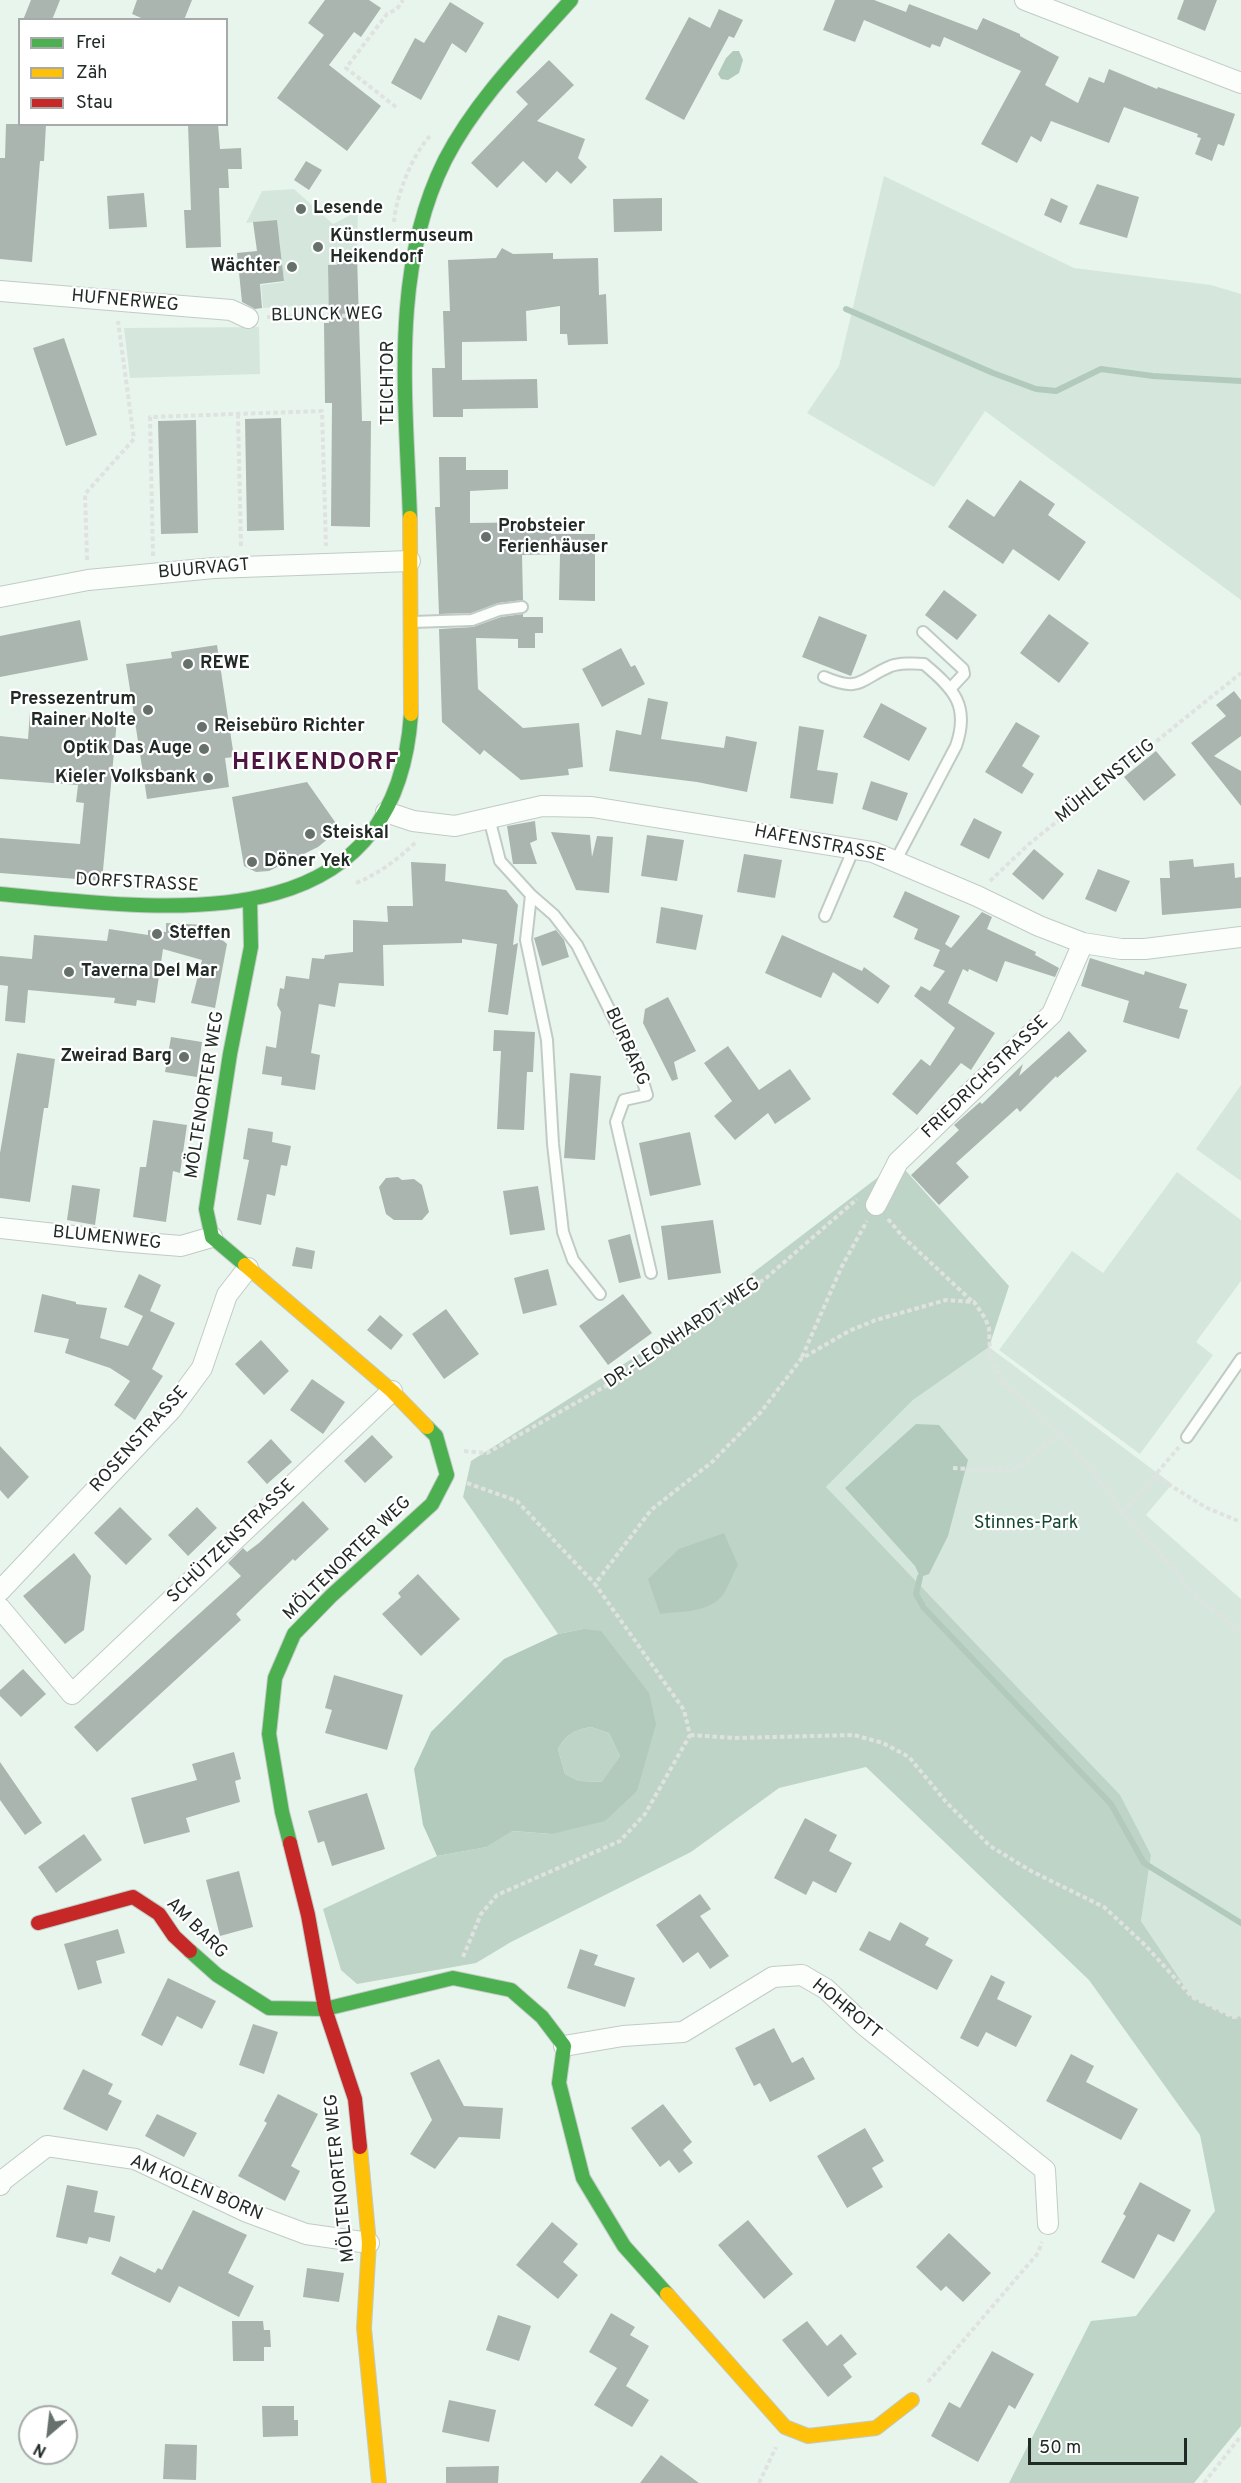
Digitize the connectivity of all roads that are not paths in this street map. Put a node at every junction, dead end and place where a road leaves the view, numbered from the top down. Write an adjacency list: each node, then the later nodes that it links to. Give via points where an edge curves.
1 (571, 0): 6 (street, TEICHTOR, via 473,115 433,184 420,225 407,315)
2 (1025, 0): 3 (street)
3 (1241, 83)
4 (0, 291): 5 (street, HUFNERWEG, via 231,310)
5 (248, 318)
6 (410, 561): 7 (street, BUURVAGT, via 242,566 88,580); 9 (street, TEICHTOR)
7 (0, 597)
8 (522, 607): 9 (lane, via 472,620)
9 (412, 621): 13 (street, TEICHTOR, via 408,751)
10 (923, 632): 12 (lane, via 963,669 964,674)
11 (824, 677): 12 (lane, via 844,685 854,684 891,666 918,663 924,664)
12 (950, 689): 16 (lane, via 961,707 961,732)
13 (386, 812): 14 (street, HAFENSTRASSE, via 413,821 455,826); 19 (street, DORFSTRASSE, via 351,854 320,876)
14 (489, 818): 15 (street, HAFENSTRASSE, via 542,806 592,807); 18 (lane, BURBARG, via 500,861)
15 (854, 848): 16 (street, HAFENSTRASSE); 20 (lane)
16 (896, 860): 22 (street, HAFENSTRASSE)
17 (0, 894): 19 (street, DORFSTRASSE, via 149,906)
18 (531, 895): 27 (lane, BURBARG, via 554,915 577,945 639,1069 647,1095 624,1100 616,1122); 28 (lane, via 526,940 547,1040 563,1232 573,1260)
19 (250, 900): 25 (street, MÖLTENORTER WEG, via 251,947 206,1209)
20 (825, 916)
21 (1241, 937): 22 (street, HAFENSTRASSE, via 1145,949)
22 (1083, 943): 23 (street, FRIEDRICHSTRASSE, via 1052,1014 898,1162)
23 (868, 1201)
24 (0, 1228): 25 (street, BLUMENWEG, via 181,1246)
25 (212, 1237): 26 (street)
26 (248, 1268): 30 (street); 32 (street, ROSENSTRASSE, via 227,1295 202,1368 171,1410)
27 (651, 1273)
28 (600, 1294)
29 (1241, 1359): 31 (lane)
30 (392, 1391): 33 (street, SCHÜTZENSTRASSE, via 72,1694); 35 (street, MÖLTENORTER WEG, via 436,1436 447,1475 432,1504 294,1634 275,1678 269,1734 282,1812)
31 (1187, 1437)
32 (0, 1591)
33 (0, 1608)
34 (38, 1923): 35 (street, AM BARG, via 133,1897 159,1914 174,1936 237,1989 269,2008)
35 (326, 2009): 36 (street, via 453,1978 511,1990 542,2017); 39 (street, MÖLTENORTER WEG, via 355,2099)
36 (564, 2046): 38 (street, HOHROTT, via 623,2036 683,2032 773,1977 802,1975 826,1989 864,2025 1045,2170); 40 (street, via 559,2083 583,2178 624,2246 785,2427 808,2436 876,2428)
37 (0, 2185): 39 (street, AM KOLEN BORN, via 47,2146 124,2158 306,2234)
38 (1048, 2224)
39 (369, 2243): 41 (street, MÖLTENORTER WEG, via 364,2328)
40 (912, 2400)
41 (379, 2483)

